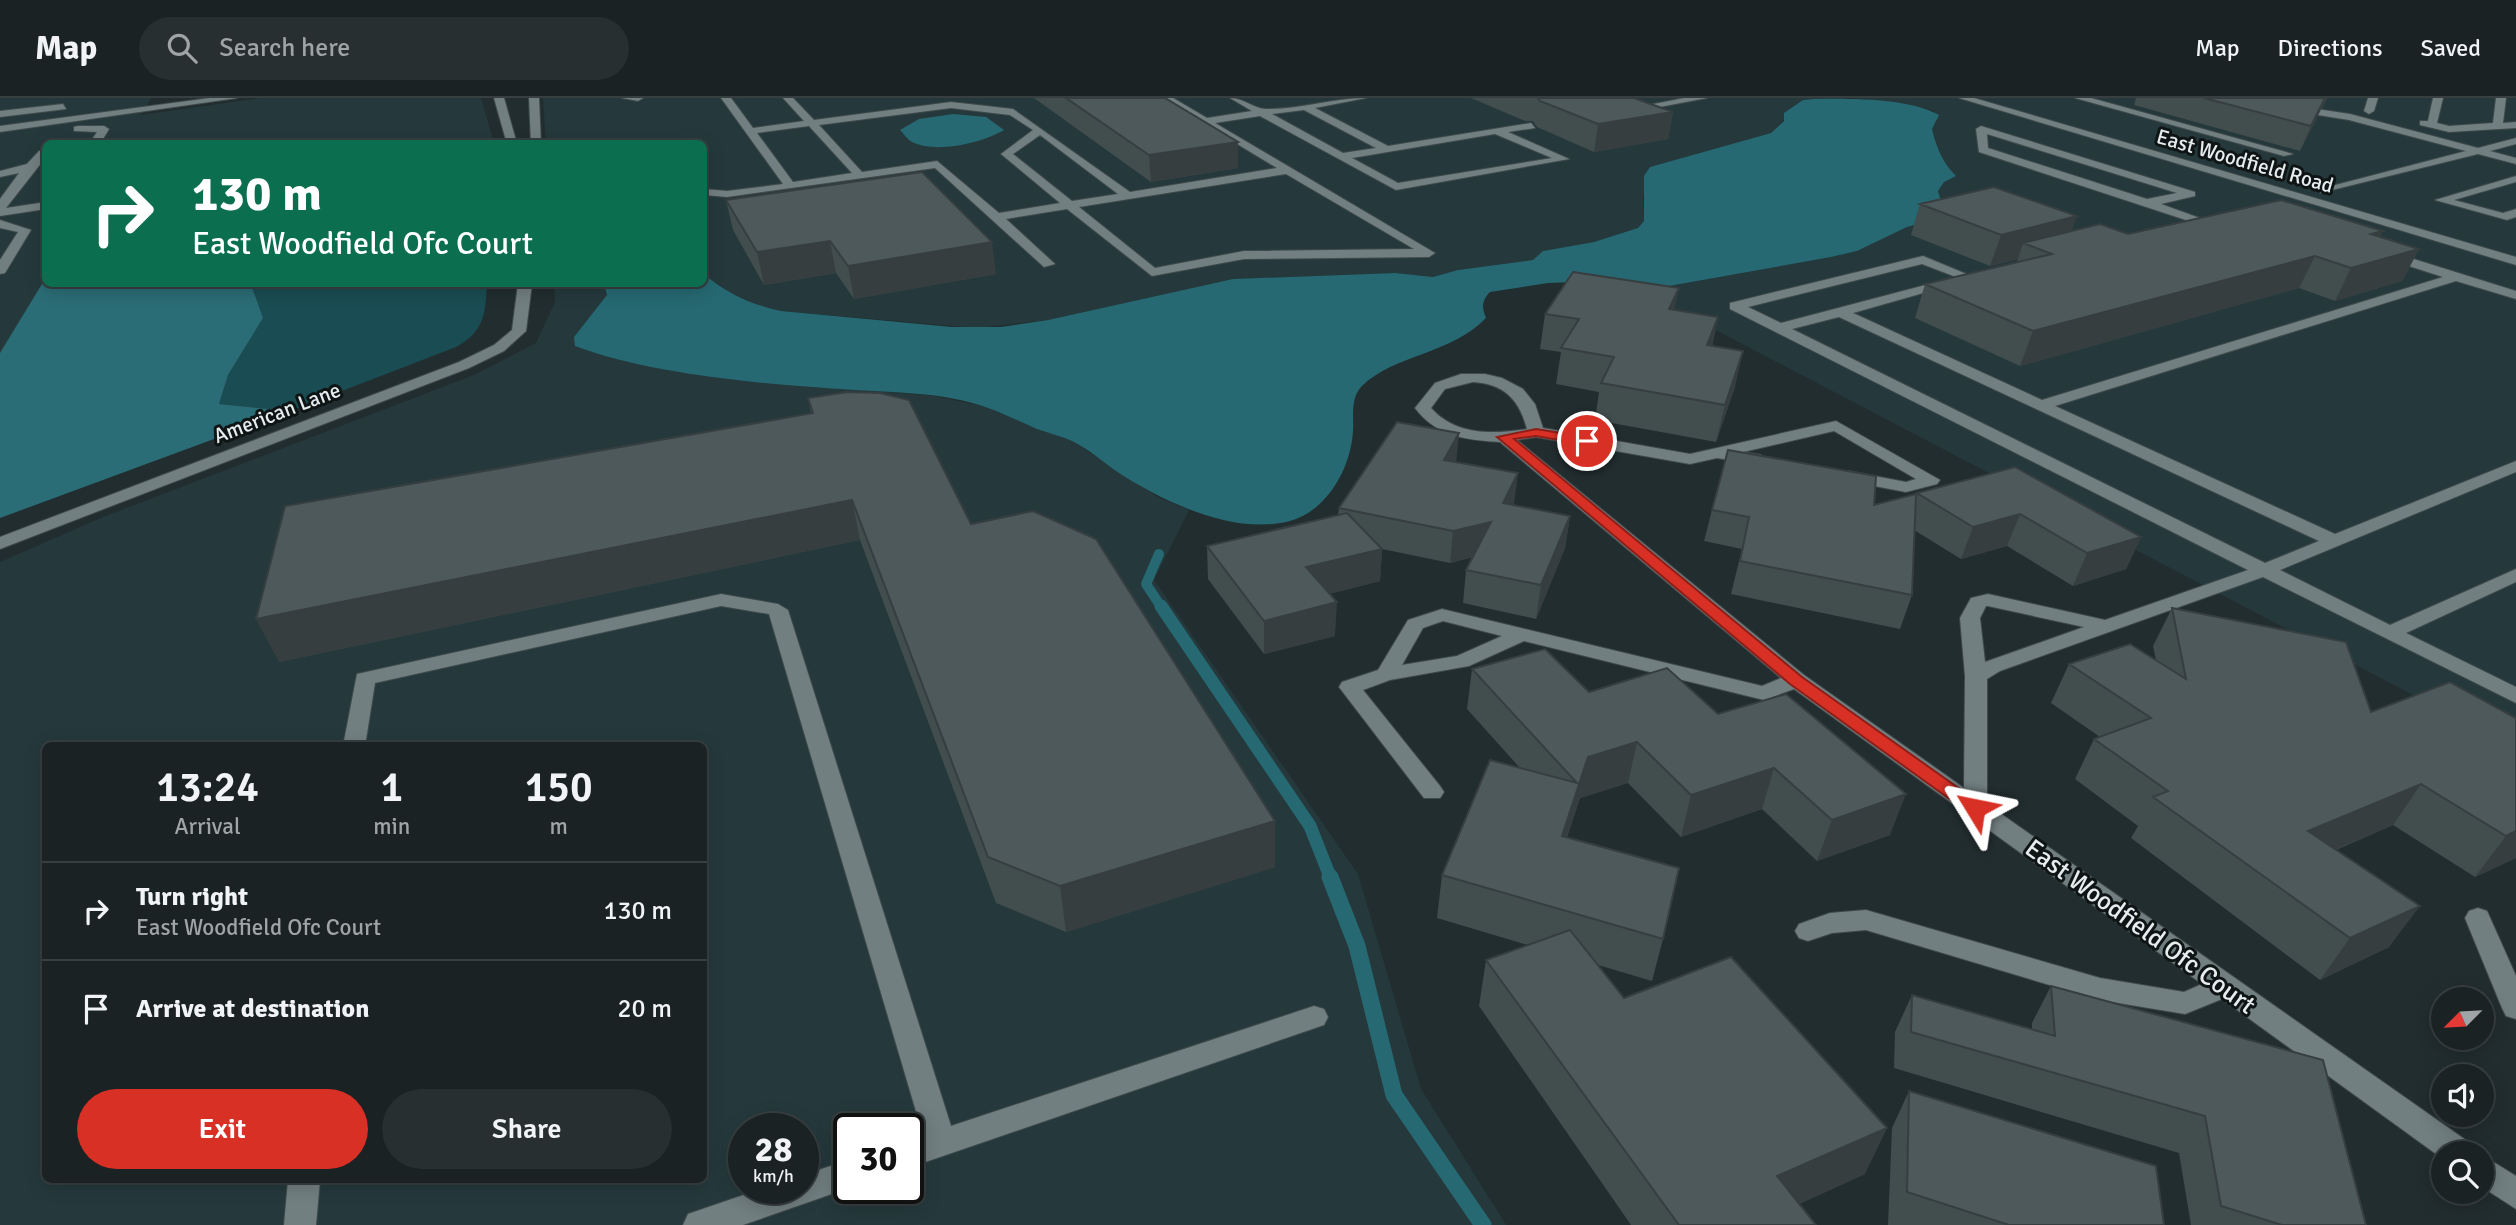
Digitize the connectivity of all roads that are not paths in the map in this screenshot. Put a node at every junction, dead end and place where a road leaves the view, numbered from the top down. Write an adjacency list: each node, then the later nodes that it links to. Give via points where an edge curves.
1 (61, 98): 22 (street)
2 (149, 98): 21 (street)
3 (232, 98): 31 (street)
4 (499, 98): 47 (street)
5 (534, 98): 48 (street)
6 (627, 98): 7 (street)
7 (638, 98)
8 (788, 98): 33 (street)
9 (1166, 98): 32 (street)
10 (1235, 98): 26 (street)
11 (1361, 98): 24 (street)
12 (1702, 98): 27 (street)
13 (1964, 98): 64 (street, East Woodfield Road)
14 (2001, 98): 64 (street, East Woodfield Road)
15 (2086, 98): 53 (street)
16 (2373, 98): 25 (street)
17 (2438, 98): 35 (street)
18 (2502, 98): 20 (street); 36 (street)
19 (730, 99): 43 (street)
20 (2516, 100)
21 (112, 102)
22 (0, 104)
23 (866, 106): 29 (street)
24 (1304, 106): 26 (street); 51 (street)
25 (2369, 111): 30 (street); 35 (street)
26 (1262, 113): 32 (street); 54 (street)
27 (1616, 113)
28 (0, 114): 31 (street, via 74,106)
29 (874, 114): 33 (street); 40 (street, via 951,105 1013,111)
30 (2350, 117): 34 (street); 34 (street, via 2274,108); 52 (street)
31 (68, 121): 39 (street)
32 (1205, 121): 58 (street)
33 (811, 123): 43 (street); 60 (street)
34 (2324, 123): 41 (street)
35 (2432, 125): 36 (street, via 2449,129)
36 (2498, 125): 37 (street)
37 (2516, 125)
38 (1531, 126): 44 (street)
39 (0, 129)
40 (1040, 130): 67 (street); 71 (street, via 1006,154)
41 (2351, 130)
42 (60, 131): 46 (street, via 104,129)
43 (750, 131): 62 (street)
44 (1496, 131): 51 (street); 54 (street, via 1564,159 1396,187)
45 (2365, 134): 50 (street)
46 (97, 140)
47 (511, 140)
48 (536, 140)
49 (2516, 141): 52 (street)
50 (2405, 144)
51 (1386, 149): 54 (street)
52 (2477, 150): 56 (street); 65 (street)
53 (2288, 154)
54 (1340, 157)
55 (42, 160): 57 (street)
56 (2516, 161)
57 (31, 166): 59 (street); 72 (street)
58 (1289, 170): 67 (street); 71 (street, via 1429,253 1244,255 1152,272)
59 (0, 174)
60 (859, 175): 62 (street); 74 (street, via 937,164)
61 (2515, 180): 73 (street, via 2441,200 2503,217)
62 (790, 186): 66 (street)
63 (2311, 187): 65 (street, East Woodfield Road)
64 (2298, 190): 69 (street); 79 (street, East Woodfield Road)
65 (2324, 191): 76 (street, East Woodfield Road)
66 (707, 192)
67 (1128, 196): 71 (street)
68 (2147, 203): 68 (street, via 1983,150 1981,129 2190,194); 77 (street, via 2208,220)
69 (2270, 204)
70 (42, 205): 72 (street)
71 (1069, 205): 74 (street)
72 (0, 210)
73 (2516, 214)
74 (997, 217): 80 (street)
75 (0, 224): 81 (street, via 25,230)
76 (2447, 226)
77 (2175, 228)
78 (2378, 251): 82 (street)
79 (2516, 261)
80 (1049, 264)
81 (0, 270)
82 (2456, 276): 84 (street); 87 (street)
83 (525, 287): 95 (street, American Lane, via 520,331 499,348)
84 (2516, 295)
85 (1840, 312): 86 (street); 86 (street, via 1975,277 1923,260 1735,306); 87 (street)
86 (1779, 328): 96 (street)
87 (2041, 405): 94 (street)
88 (1536, 432): 89 (street); 89 (street, via 1526,401 1488,377 1463,377 1438,386 1423,408 1436,425 1459,435); 90 (street, via 1690,458)
89 (1504, 437): 103 (street, East Woodfield Ofc Court)
90 (1718, 453): 91 (street); 93 (street, via 1836,426 1931,480 1906,487)
91 (1770, 462)
92 (2516, 466): 94 (street)
93 (1825, 472)
94 (2335, 541): 96 (street)
95 (0, 543)
96 (2262, 572): 98 (street); 100 (street)
97 (2516, 575): 100 (street)
98 (2107, 626): 102 (street); 102 (street, via 1988,600 1978,602 1969,618)
99 (1523, 634): 101 (street, via 1462,662); 101 (street, via 1442,615 1415,624); 103 (street, via 1764,693)
100 (2388, 634): 104 (street)
101 (1385, 674): 106 (street, via 1350,687)
102 (1976, 676): 107 (street)
103 (1796, 680): 107 (street, East Woodfield Ofc Court)
104 (2516, 696)
105 (355, 742): 114 (street, via 365,679 721,600 778,610)
106 (1432, 792)
107 (1975, 808): 110 (street, East Woodfield Ofc Court)
108 (2478, 918): 111 (street)
109 (1808, 931): 110 (street, via 1830,923 1866,920 2100,989 2185,1003)
110 (2223, 987): 113 (street, East Woodfield Ofc Court)
111 (2516, 1008)
112 (1314, 1017): 114 (street)
113 (2442, 1141)
114 (941, 1143): 115 (street)
115 (924, 1149)
116 (2494, 1178): 119 (street)
117 (833, 1179): 121 (street)
118 (304, 1183): 120 (street)
119 (2516, 1194)
120 (300, 1225)
121 (699, 1225)

